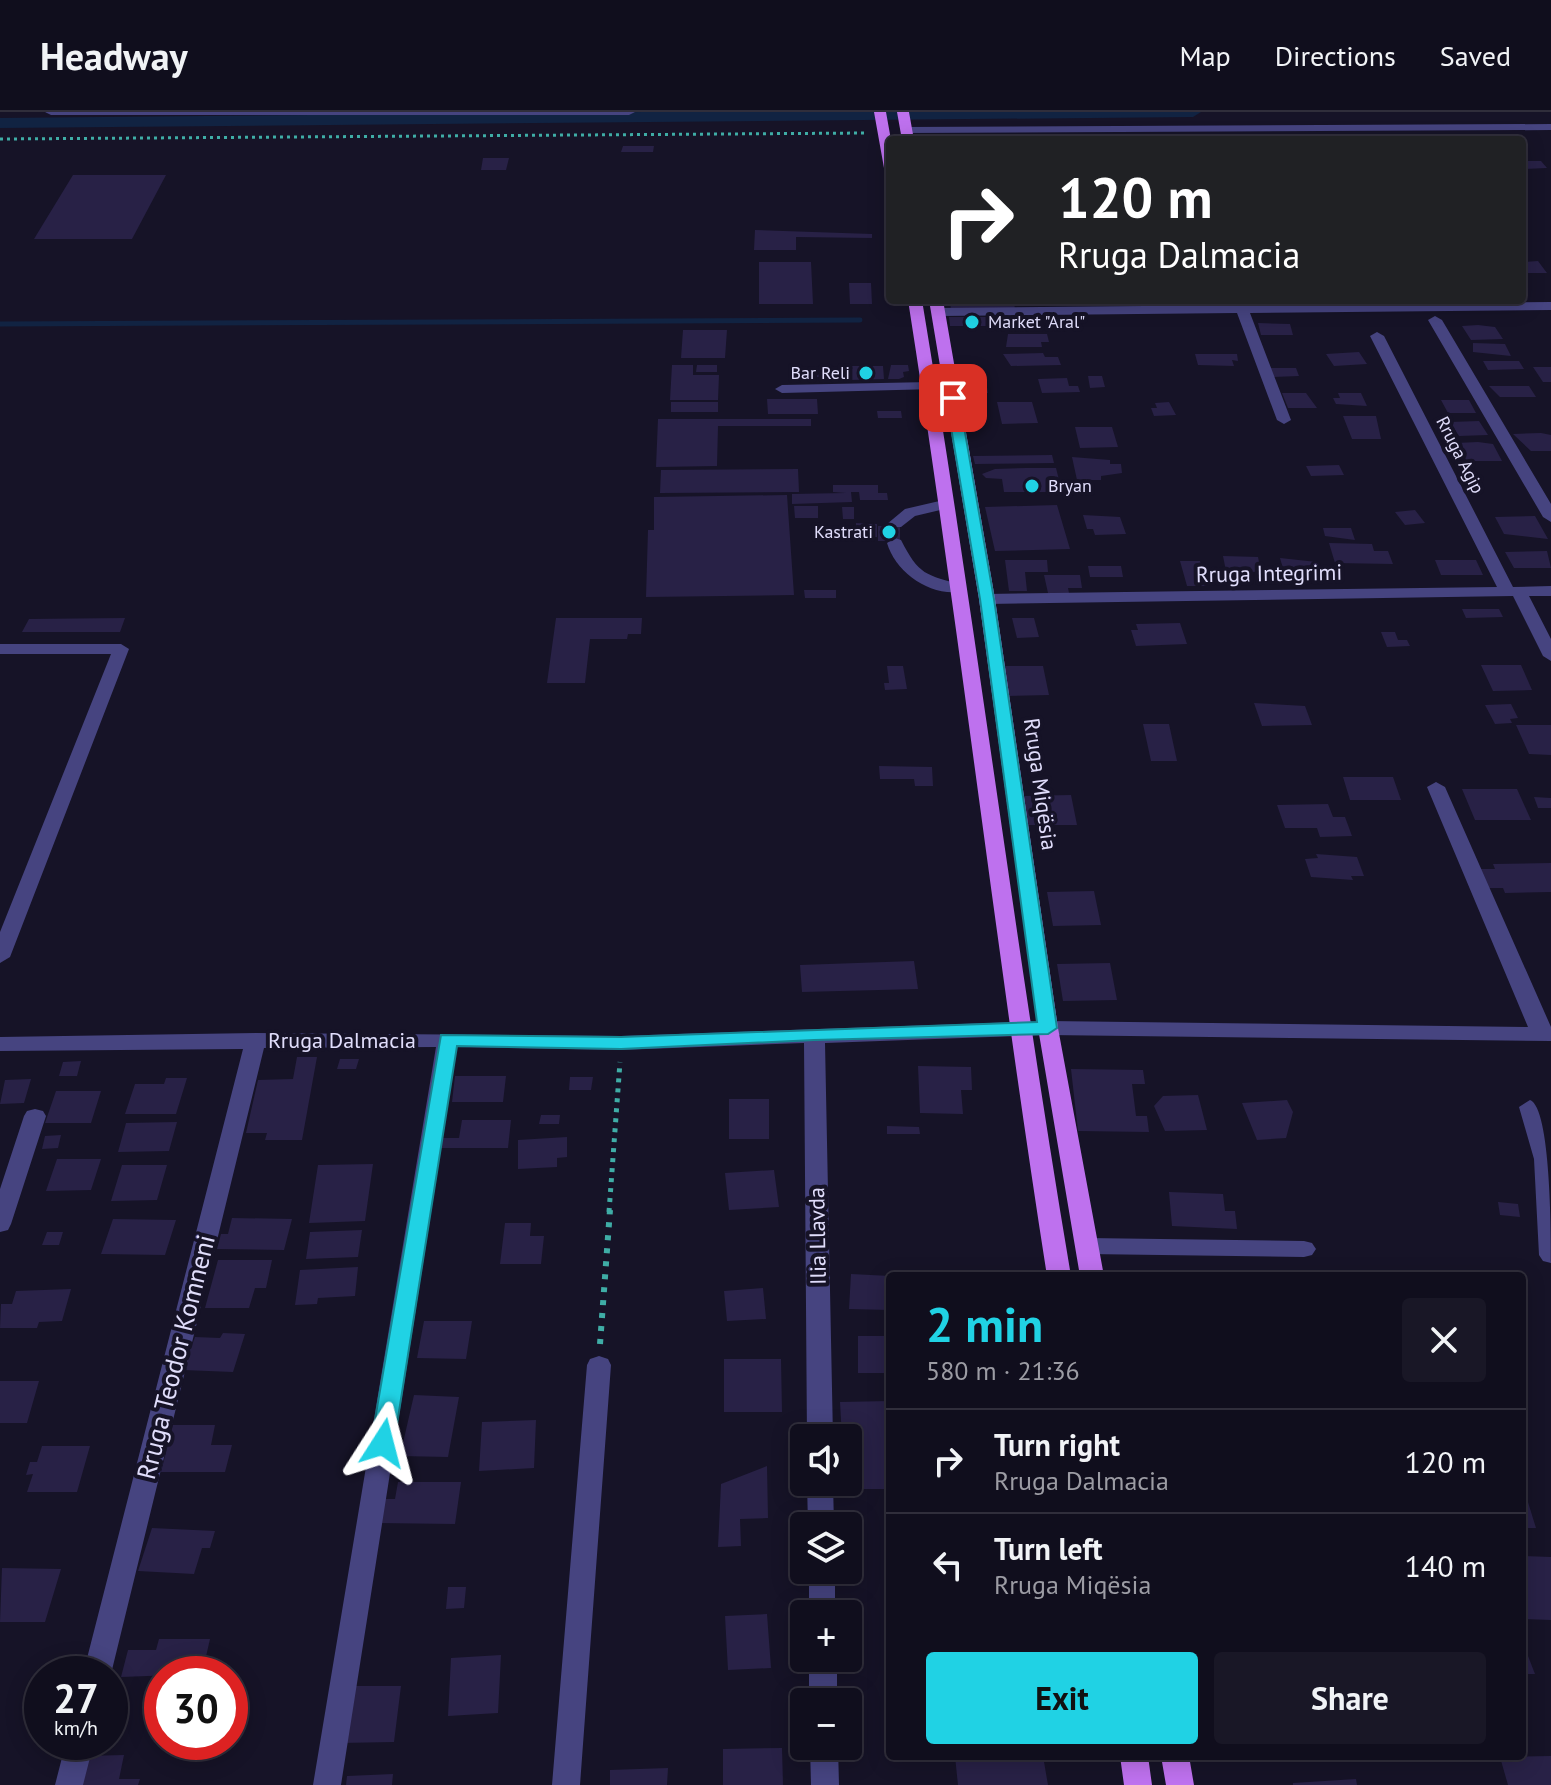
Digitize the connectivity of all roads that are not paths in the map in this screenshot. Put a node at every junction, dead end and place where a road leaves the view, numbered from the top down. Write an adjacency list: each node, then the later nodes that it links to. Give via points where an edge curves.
1 (51, 112): 2 (street)
2 (629, 112)
3 (880, 112): 7 (main road)
4 (903, 112): 6 (main road)
5 (1551, 127): 6 (street)
6 (906, 132)
7 (886, 148)
8 (916, 304): 14 (main road)
9 (937, 306): 11 (street); 24 (main road, Rruga Miqësia)
10 (1551, 306): 11 (street)
11 (1242, 309): 16 (street)
12 (1435, 320): 18 (street)
13 (1377, 336): 23 (street, Rruga Agip)
14 (930, 386): 15 (street); 17 (main road)
15 (782, 389)
16 (1284, 420)
17 (948, 504): 19 (street, via 910,512); 21 (main road)
18 (1551, 517)
19 (895, 524)
20 (895, 543): 21 (street, via 898,560 913,574)
21 (958, 588): 30 (main road)
22 (1551, 591): 23 (street, Rruga Integrimi)
23 (1514, 592): 24 (street, Rruga Integrimi); 26 (street, Rruga Agip)
24 (987, 599): 29 (main road, Rruga Miqësia)
25 (0, 649): 28 (street, via 121,649)
26 (1551, 656)
27 (1436, 787): 32 (street)
28 (0, 957)
29 (1048, 1028): 30 (street, Rruga Dalmacia); 32 (street, Rruga Dalmacia); 39 (main road, Rruga Miqësia)
30 (1019, 1029): 31 (street, Rruga Dalmacia); 42 (main road)
31 (814, 1034): 34 (street, Rruga Dalmacia, via 621,1043); 45 (street, Ilia Llavda)
32 (1546, 1034)
33 (256, 1040): 34 (street, Rruga Dalmacia); 35 (street, Rruga Dalmacia); 46 (street, Rruga Teodor Komneni)
34 (448, 1040): 52 (street)
35 (0, 1044)
36 (1530, 1107): 41 (street, via 1545,1159)
37 (35, 1116): 38 (street)
38 (0, 1224)
39 (1087, 1246): 40 (street); 43 (main road, Rruga Miqësia)
40 (1304, 1249)
41 (1551, 1255)
42 (1058, 1272)
43 (1091, 1272)
44 (599, 1365): 53 (street)
45 (820, 1424)
46 (102, 1656)
47 (75, 1760): 51 (street)
48 (824, 1760): 54 (street)
49 (1135, 1760): 55 (main road)
50 (1176, 1760): 56 (main road)
51 (69, 1785)
52 (327, 1785)
53 (566, 1785)
54 (825, 1785)
55 (1138, 1785)
56 (1180, 1785)

